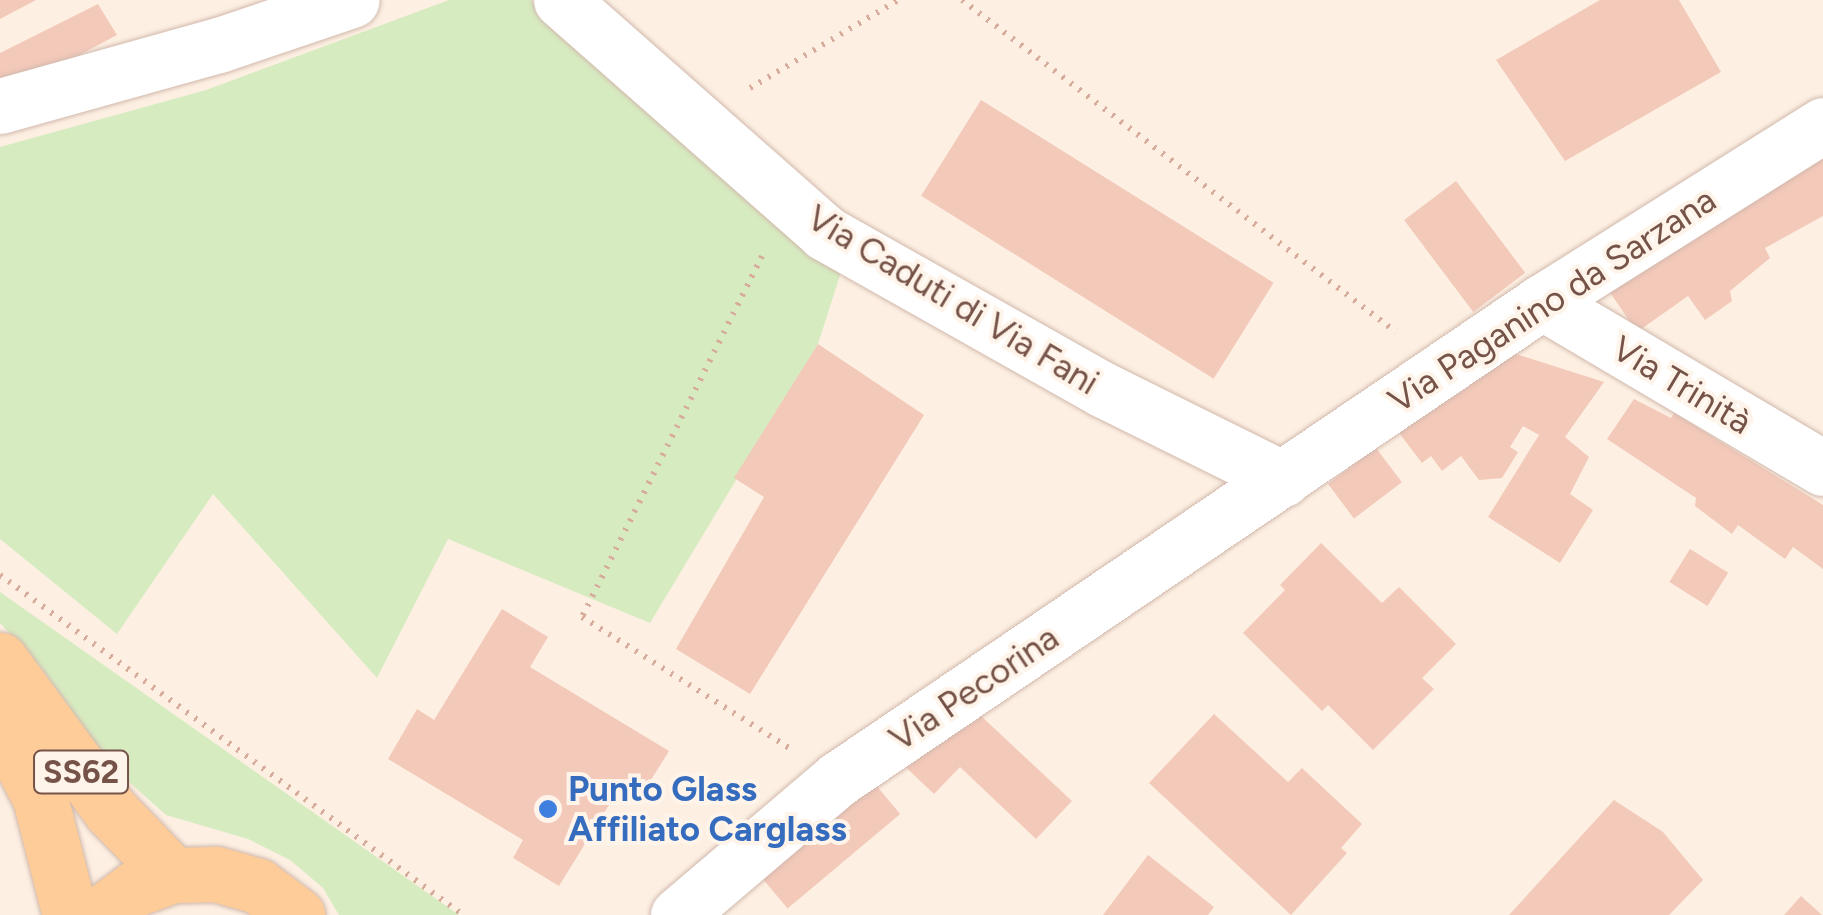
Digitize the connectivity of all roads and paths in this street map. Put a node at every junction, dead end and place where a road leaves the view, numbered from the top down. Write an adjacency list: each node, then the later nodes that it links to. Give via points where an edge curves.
1 (352, 0): 5 (street)
2 (561, 0): 6 (street, Via Caduti di Via Fani)
3 (898, 0): 6 (path)
4 (962, 0): 10 (path)
5 (0, 106)
6 (698, 120): 8 (street, Via Caduti di Via Fani)
7 (1823, 125): 9 (street, Via Paganino da Sarzana)
8 (789, 201): 12 (street, Via Caduti di Via Fani, via 825,233 940,298); 16 (path, via 582,617)
9 (1542, 302): 10 (street, Via Paganino da Sarzana); 11 (street, Via Trinità)
10 (1444, 369): 12 (street, Via Paganino da Sarzana)
11 (1823, 468)
12 (1283, 479): 16 (street, Via Pecorina)
13 (0, 576): 21 (path)
14 (0, 660): 17 (main road, SS62, via 111,811)
15 (0, 721): 18 (main road, SS62, via 40,798)
16 (838, 779): 22 (street, Via Pecorina)
17 (173, 875): 19 (main road, via 134,889); 20 (main road, via 216,874 258,886)
18 (70, 915)
19 (99, 915)
20 (297, 915)
21 (463, 915)
22 (678, 915)

